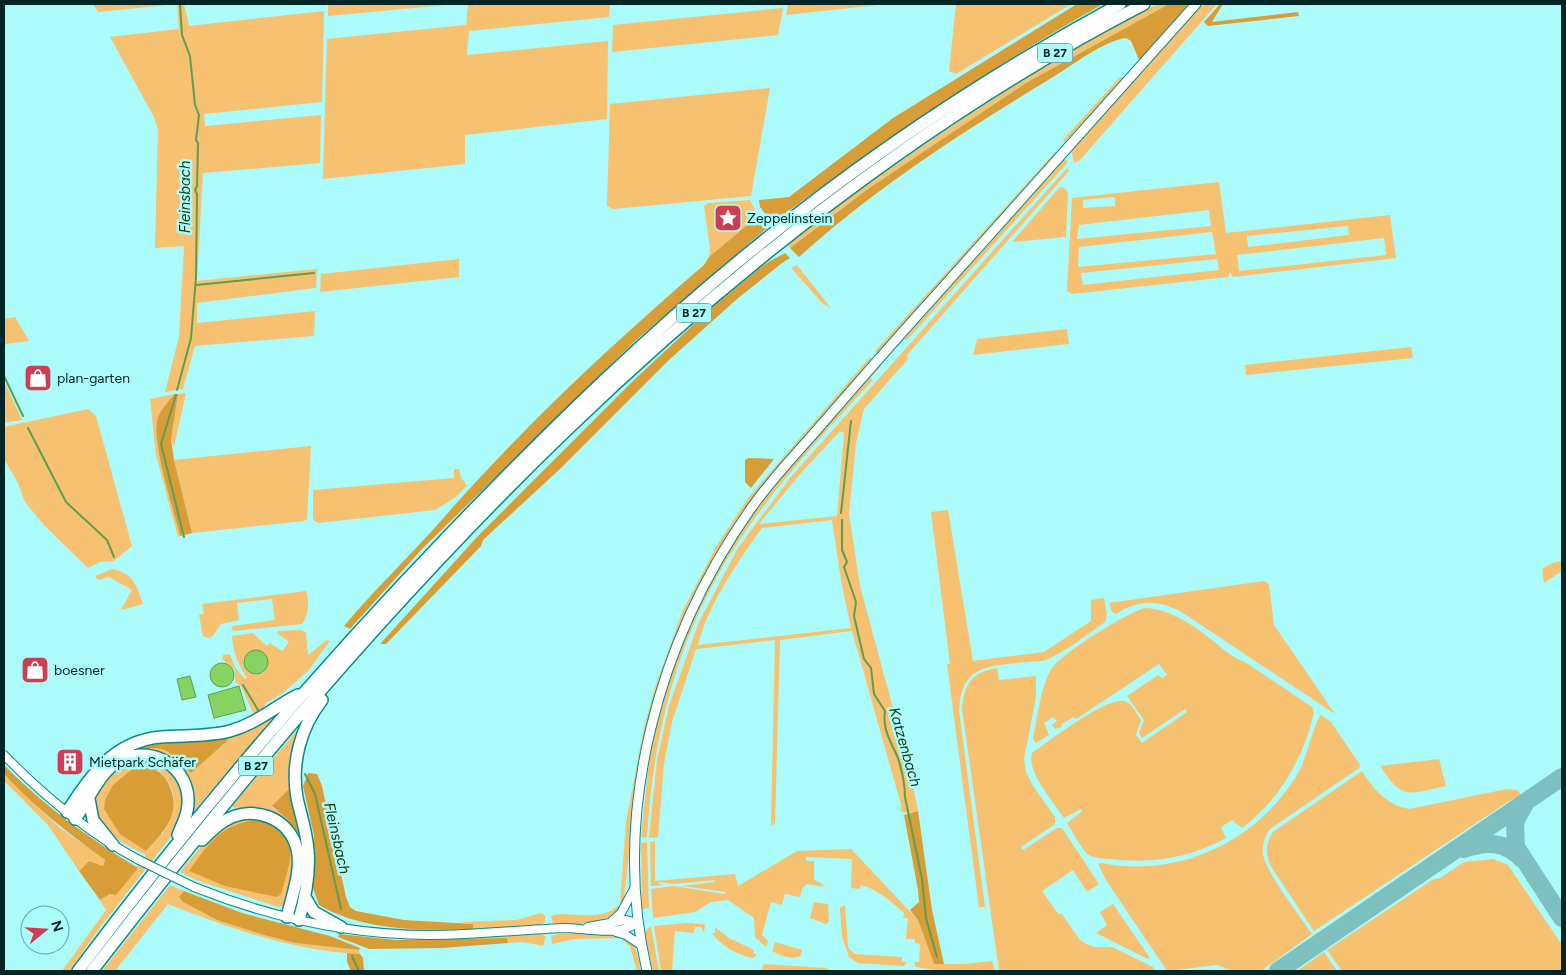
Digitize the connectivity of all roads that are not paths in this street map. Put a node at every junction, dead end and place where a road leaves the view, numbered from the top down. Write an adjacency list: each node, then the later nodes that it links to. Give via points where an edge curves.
1 (1120, 4): 5 (highway, B 27, via 1016,63 907,134 794,216 721,275 619,366 524,458 422,562)
2 (1144, 4): 4 (highway, B 27, via 1032,67 934,129 827,205 742,272 633,368 521,476)
3 (1196, 4): 12 (main road, via 878,359 754,505 732,537 685,623 659,699 640,796)
4 (338, 672): 11 (highway, B 27, via 260,760); 13 (highway, via 328,693 311,715 296,757 296,788 308,851)
5 (306, 691): 8 (highway, via 255,722 235,729 206,735 149,738 123,748 98,767); 10 (highway, B 27)
6 (4, 755): 8 (street)
7 (89, 799): 8 (highway); 9 (highway, via 93,820); 10 (highway, via 107,771 121,760 139,755 165,760 182,778 188,796 187,816)
8 (71, 816): 9 (street)
9 (113, 845): 14 (street, bridge, via 194,887)
10 (175, 847): 21 (highway, B 27)
11 (176, 863): 14 (highway, via 191,854 209,833 226,820 250,812 271,817 288,830 297,849); 22 (highway, B 27)
12 (634, 889): 15 (street, via 621,913); 16 (main road)
13 (304, 897): 14 (highway); 17 (highway, via 314,912)
14 (293, 919): 17 (street)
15 (612, 921): 16 (street, via 626,920); 18 (street)
16 (637, 924): 19 (street, via 629,929); 20 (main road)
17 (341, 928): 18 (street, via 430,935)
18 (583, 928): 19 (street)
19 (612, 930): 20 (street)
20 (641, 946): 23 (main road)
21 (78, 971)
22 (92, 971)
23 (647, 971)

